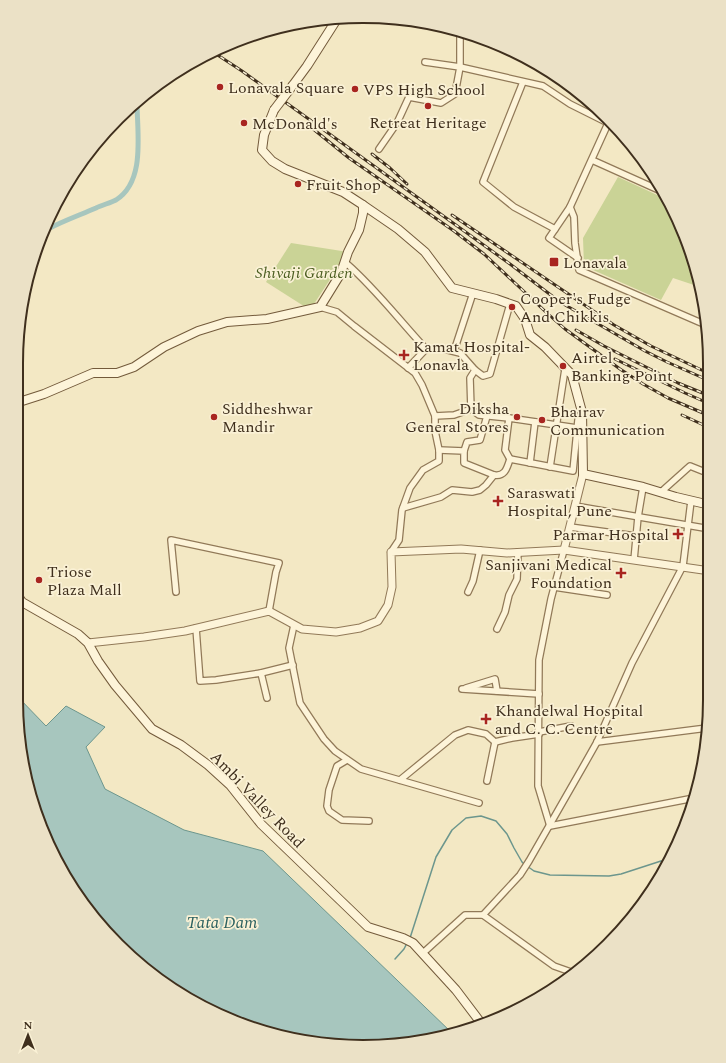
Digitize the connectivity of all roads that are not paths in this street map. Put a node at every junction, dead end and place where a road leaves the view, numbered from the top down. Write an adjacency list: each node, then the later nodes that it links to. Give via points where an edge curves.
1 (333, 25): 11 (main road, bridge, via 274,110 264,135 262,150 272,162 343,192)
2 (460, 38): 4 (street)
3 (425, 62): 4 (street)
4 (460, 67): 5 (street); 8 (street, via 455,94 442,104 409,97 397,123)
5 (523, 82): 6 (street, via 543,86 570,104); 13 (street, via 482,182 514,207)
6 (595, 115)
7 (607, 127): 9 (street)
8 (379, 149)
9 (592, 160): 10 (street); 12 (street)
10 (654, 188)
11 (363, 205): 15 (main road, via 360,230 348,252); 16 (main road, via 426,252 452,288)
12 (570, 207): 13 (street); 14 (street, via 574,217)
13 (555, 229): 14 (street, via 549,238)
14 (578, 258): 19 (street, via 579,270)
15 (346, 262): 18 (main road); 20 (street)
16 (473, 293): 17 (main road); 21 (street)
17 (510, 304): 23 (main road, via 516,306 525,319 530,335); 24 (street, via 490,374 483,376)
18 (320, 307): 22 (street, via 337,312); 25 (main road, via 267,319 227,322 212,326 164,347 134,367 117,373 93,373)
19 (700, 323)
20 (426, 349): 21 (street); 22 (street)
21 (454, 351): 24 (street)
22 (408, 368): 28 (street, via 415,373 422,385)
23 (565, 369): 27 (main road, via 572,375); 32 (street)
24 (475, 370): 26 (street, via 470,378)
25 (23, 401)
26 (471, 409): 28 (street, via 454,415); 29 (street, via 479,415)
27 (582, 412): 33 (street); 41 (main road)
28 (435, 416): 34 (street)
29 (487, 416): 30 (street); 35 (street, via 480,440 467,442)
30 (509, 418): 31 (street); 36 (street, via 505,450)
31 (535, 422): 32 (street); 37 (street)
32 (556, 425): 33 (street); 38 (street)
33 (577, 428): 39 (street)
34 (438, 450): 35 (street); 48 (street, via 439,462 423,470 410,488)
35 (464, 451): 42 (street, via 464,463)
36 (510, 459): 37 (street); 42 (street, via 502,475)
37 (530, 463): 38 (street)
38 (550, 466): 39 (street)
39 (573, 471): 41 (street)
40 (703, 471): 44 (street, via 690,466)
41 (583, 474): 43 (main road); 47 (street)
42 (494, 475): 48 (street, via 480,490 452,490 440,497)
43 (643, 486): 44 (main road); 49 (street)
44 (660, 492): 45 (main road)
45 (691, 501): 46 (main road); 50 (street)
46 (703, 504)
47 (575, 506): 49 (street); 51 (street)
48 (403, 508): 56 (street, via 399,540)
49 (638, 517): 50 (street); 53 (street)
50 (688, 525): 52 (street); 59 (street)
51 (570, 527): 53 (street); 55 (street)
52 (703, 528)
53 (636, 536): 58 (street)
54 (480, 550): 56 (street); 57 (street); 63 (street)
55 (564, 550): 57 (street); 58 (street); 61 (street)
56 (391, 552): 67 (street, via 392,587 388,606 378,621 360,628 336,632 302,630)
57 (518, 552): 69 (street, via 516,579)
58 (634, 560): 59 (street)
59 (683, 566): 60 (street); 80 (street, via 632,663)
60 (703, 570)
61 (554, 587): 64 (street); 74 (street, via 539,660)
62 (176, 592): 66 (street, via 171,540 279,563)
63 (468, 592)
64 (607, 595)
65 (23, 603): 70 (main road, Ambi Valley Road, via 78,634)
66 (269, 610): 67 (street); 68 (street)
67 (294, 625): 71 (street, via 289,648)
68 (196, 628): 70 (street, via 144,638); 72 (street, via 200,681)
69 (497, 629)
70 (88, 643): 89 (main road, Ambi Valley Road, via 115,685 152,728 181,745 214,770 230,785 261,824 368,927 404,938)
71 (293, 665): 72 (street); 81 (street, via 300,703 324,739)
72 (261, 673): 75 (street)
73 (498, 691): 73 (street, via 469,689 462,689 495,679); 74 (street)
74 (539, 694): 78 (street)
75 (267, 698)
76 (571, 726): 78 (street)
77 (701, 729): 80 (street)
78 (539, 733): 79 (street); 87 (street, via 538,786)
79 (495, 742): 82 (street, via 486,734 468,730 455,734); 83 (street)
80 (597, 742): 87 (street)
81 (347, 760): 82 (street, via 361,769); 86 (street, via 337,766 328,790 327,806 329,811 342,820)
82 (400, 780): 85 (street)
83 (487, 781)
84 (688, 799): 87 (street)
85 (479, 803)
86 (370, 820)
87 (550, 826): 88 (street, via 520,875)
88 (483, 915): 89 (street, via 465,915); 90 (street, via 554,966)
89 (423, 953): 91 (main road, Ambi Valley Road)
90 (568, 971)
91 (478, 1020)

